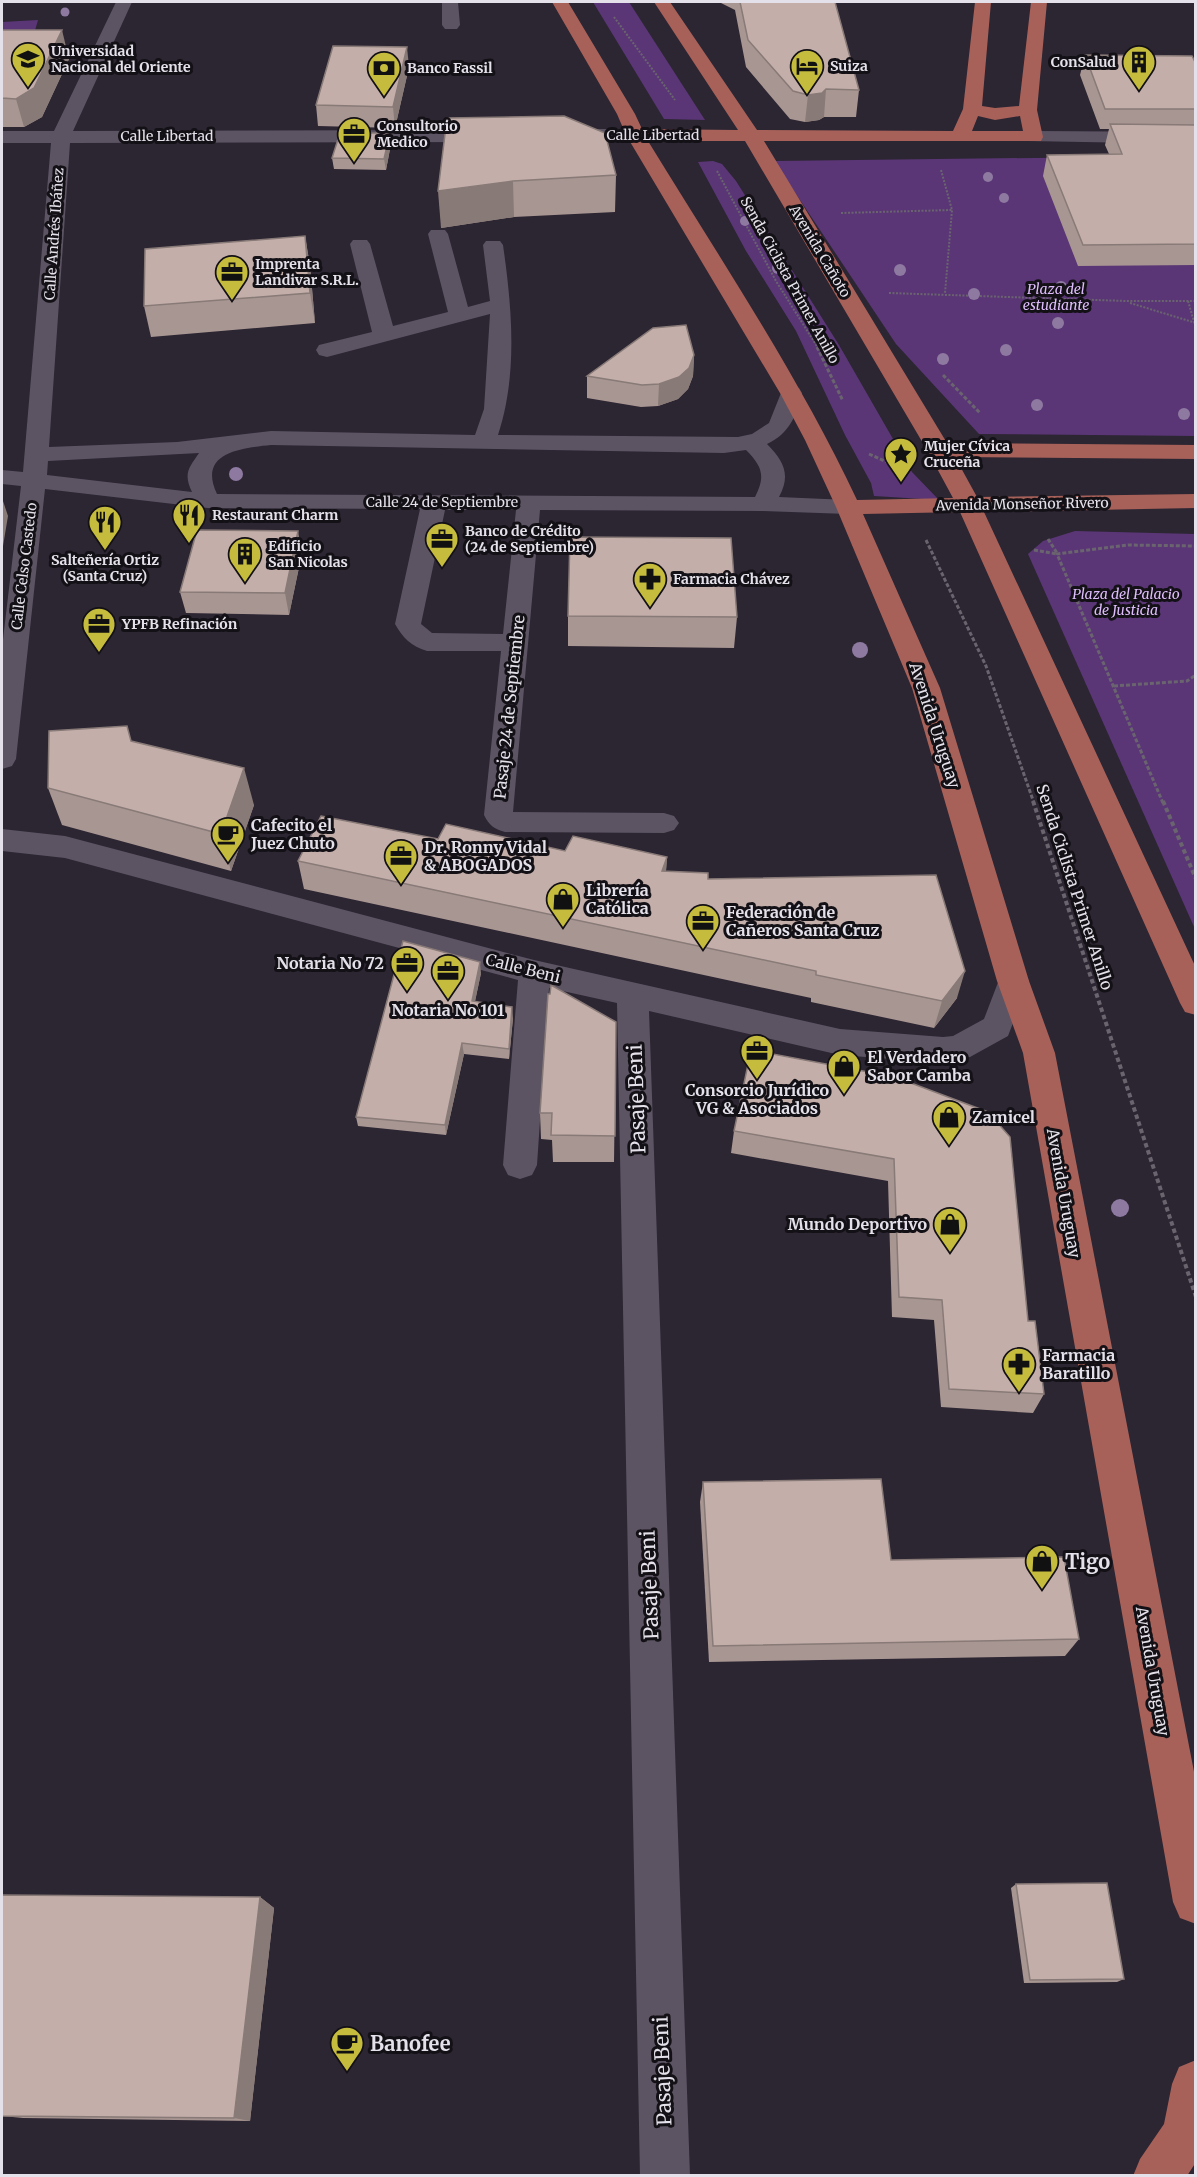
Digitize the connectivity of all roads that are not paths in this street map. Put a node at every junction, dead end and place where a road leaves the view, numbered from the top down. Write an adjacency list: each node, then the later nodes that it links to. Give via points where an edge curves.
1 (124, 2): 14 (street, Calle Andrés Ibáñez)
2 (450, 2): 7 (street)
3 (560, 2): 12 (main road)
4 (662, 2): 13 (main road, Avenida Cañoto)
5 (983, 2): 8 (main road)
6 (1039, 2): 9 (main road)
7 (451, 25)
8 (972, 109): 9 (main road, via 1007,114); 16 (main road)
9 (1028, 110): 17 (main road)
10 (502, 135): 14 (street, Calle Libertad)
11 (549, 135): 12 (street, Calle Libertad)
12 (635, 135): 13 (main road, Calle Libertad); 26 (main road)
13 (750, 135): 16 (main road, Calle Libertad); 30 (main road, Avenida Cañoto)
14 (61, 136): 15 (street, Calle Libertad); 32 (street, Calle Andrés Ibáñez)
15 (2, 137)
16 (960, 137): 17 (main road, Calle Libertad)
17 (1034, 137): 18 (street, Calle Libertad)
18 (1196, 138)
19 (438, 234): 21 (street)
20 (360, 244): 24 (street)
21 (475, 256): 22 (street); 23 (street)
22 (501, 304): 23 (street); 27 (street, via 495,409)
23 (460, 315): 24 (street)
24 (384, 335): 25 (street)
25 (327, 350)
26 (791, 393): 29 (street, via 788,414 772,432); 41 (main road)
27 (484, 441): 28 (street, via 271,438); 29 (street, via 724,446)
28 (228, 442): 32 (street, via 177,449); 35 (street, via 199,471)
29 (753, 443): 39 (street, via 775,468 776,481)
30 (939, 450): 31 (main road); 40 (main road, Avenida Cañoto)
31 (1196, 452)
32 (37, 454): 34 (street, Calle Andrés Ibáñez)
33 (2, 477): 34 (street, Calle 24 de Septiembre)
34 (34, 480): 35 (street, Calle 24 de Septiembre); 43 (street, Calle Celso Castedo)
35 (208, 501): 37 (street, Calle 24 de Septiembre)
36 (1196, 501): 40 (main road, Avenida Monseñor Rivero)
37 (434, 502): 38 (street, Calle 24 de Septiembre); 42 (street, via 408,624 413,633 427,642)
38 (529, 502): 39 (street, Calle 24 de Septiembre); 42 (street, Pasaje 24 de Septiembre)
39 (763, 504): 41 (street, Calle 24 de Septiembre)
40 (969, 506): 41 (main road, Avenida Monseñor Rivero); 49 (main road)
41 (848, 507): 47 (main road, Avenida Uruguay, via 926,688)
42 (516, 644): 44 (street, Pasaje 24 de Septiembre, via 500,819)
43 (2, 759)
44 (664, 823)
45 (2, 840): 46 (street, Calle Beni, via 65,847)
46 (534, 972): 48 (street, Calle Beni); 50 (street)
47 (1013, 981): 48 (street, Calle Beni, via 998,1027 959,1048 943,1050 840,1042); 51 (main road, Avenida Uruguay, via 1039,1053)
48 (633, 995): 53 (street, Pasaje Beni)
49 (1196, 1004)
50 (520, 1165)
51 (1196, 1902)
52 (1196, 2084): 54 (main road, via 1186,2134)
53 (665, 2175)
54 (1157, 2175)

